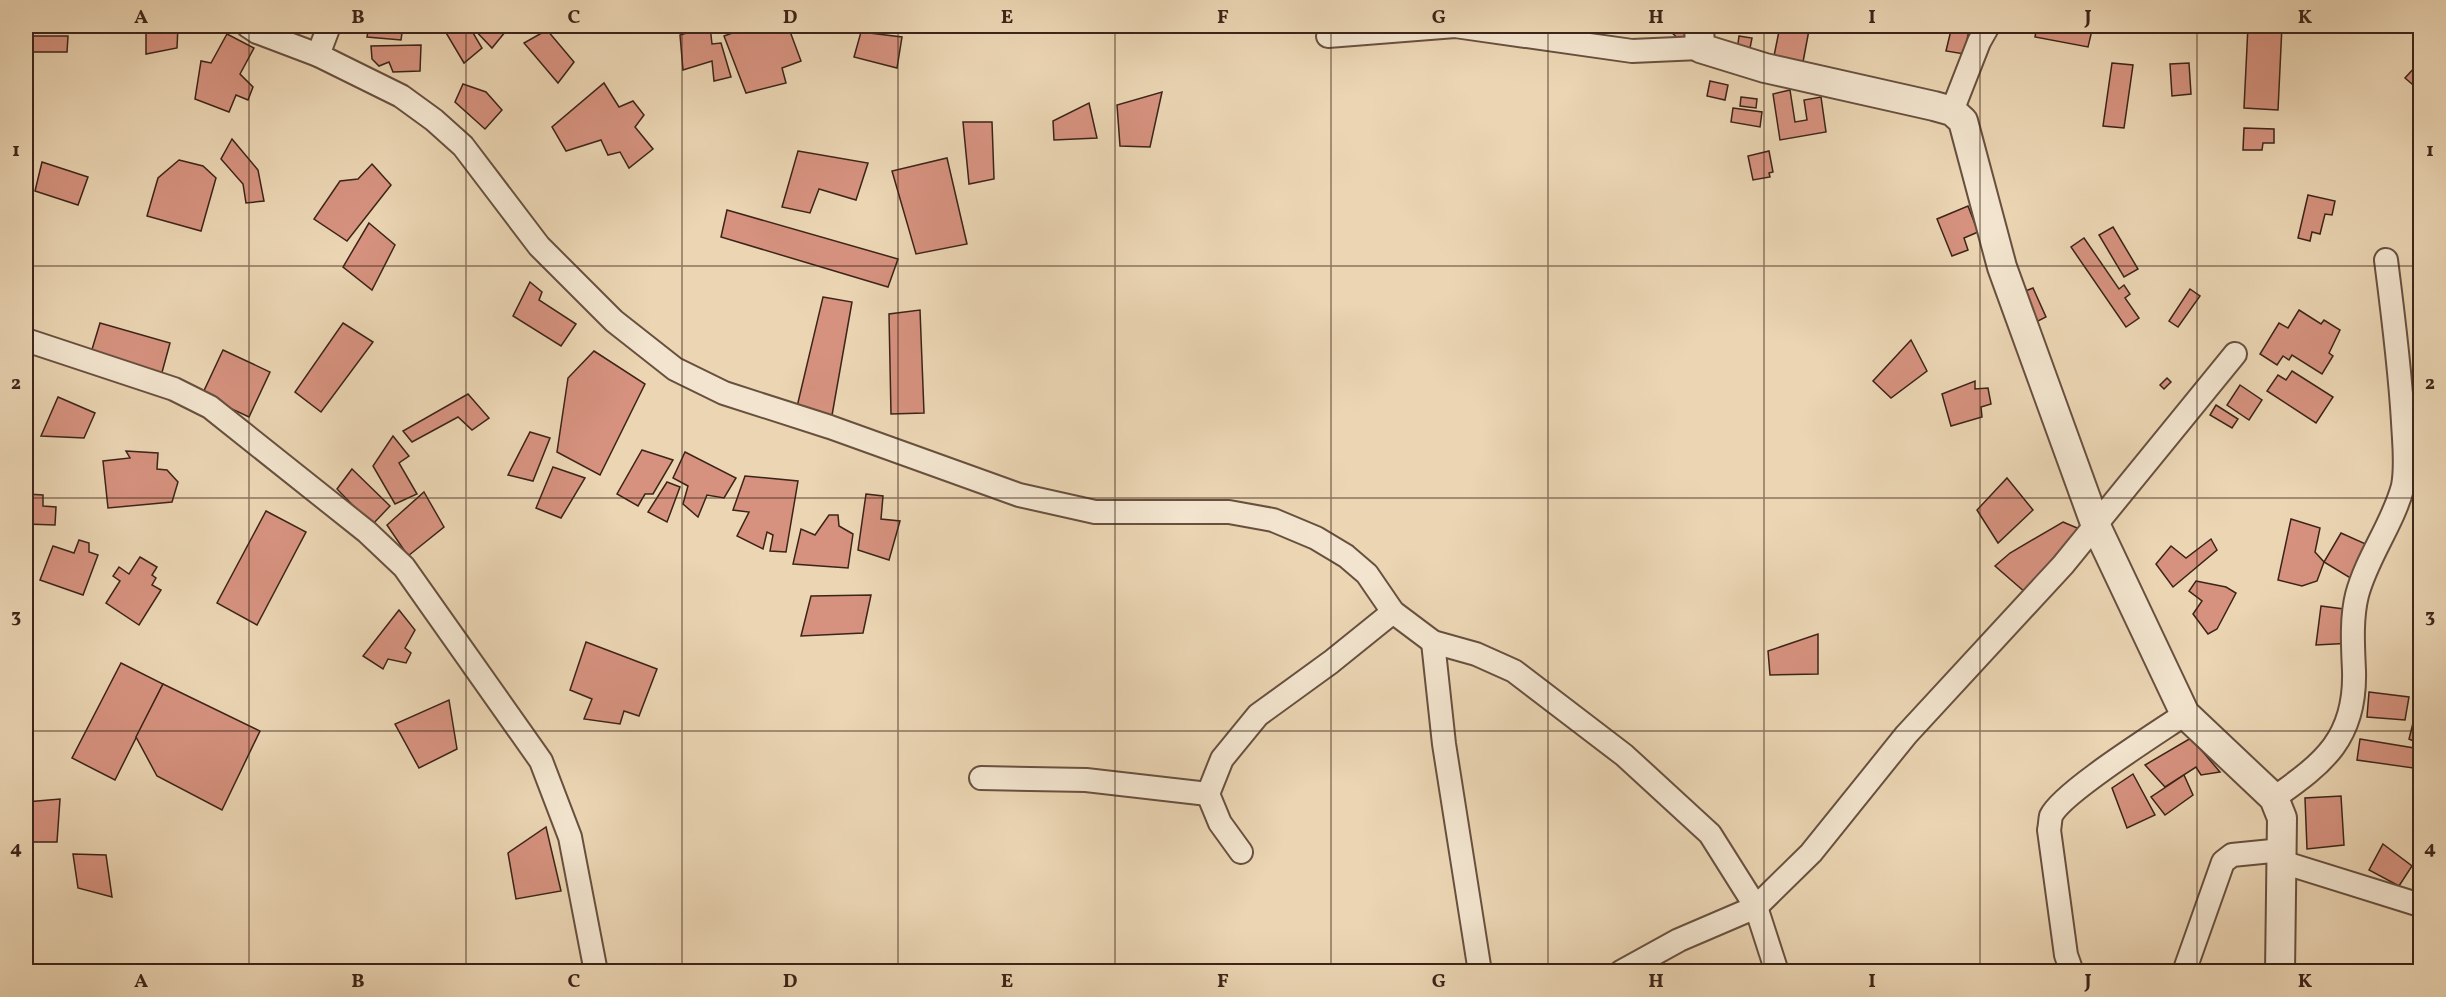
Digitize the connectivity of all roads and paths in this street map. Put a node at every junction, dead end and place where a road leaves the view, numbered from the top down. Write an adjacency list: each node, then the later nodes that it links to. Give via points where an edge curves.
1 (248, 26): 6 (street)
2 (329, 26): 6 (street)
3 (1988, 26): 7 (street)
4 (1328, 36): 5 (street, via 1455,26 1632,51)
5 (1699, 37): 7 (street, via 1765,68)
6 (318, 55): 12 (street, via 401,96 463,146 539,246 614,321 675,369 724,393 1019,495 1095,512 1228,513 1273,520 1346,556 1367,574)
7 (1952, 111): 11 (street, via 1962,121 1970,140 2002,267)
8 (2386, 260): 17 (street, via 2400,370 2403,485 2357,594 2354,684 2348,719 2337,742 2317,768)
9 (27, 346): 22 (street, via 174,389 210,407 404,567 541,761 570,837)
10 (2235, 354): 11 (street)
11 (2096, 526): 14 (street); 21 (street, via 1906,735 1811,853)
12 (1393, 612): 13 (street); 16 (street, via 1258,715 1222,759)
13 (1432, 642): 21 (street, via 1476,654 1514,671 1624,755 1710,834); 23 (street)
14 (2185, 714): 17 (street); 26 (street, via 2100,772 2051,816 2049,830 2066,955)
15 (981, 778): 16 (street, via 1086,780)
16 (1208, 794): 18 (street, via 1220,823)
17 (2274, 798): 19 (street, via 2282,818)
18 (1241, 852)
19 (2282, 856): 20 (street); 27 (street, via 2232,855 2223,862); 28 (street)
20 (2421, 905)
21 (1756, 907): 24 (street, via 1679,940); 25 (street)
22 (597, 972)
23 (1480, 972)
24 (1621, 972)
25 (1777, 972)
26 (2072, 972)
27 (2184, 972)
28 (2280, 972)

